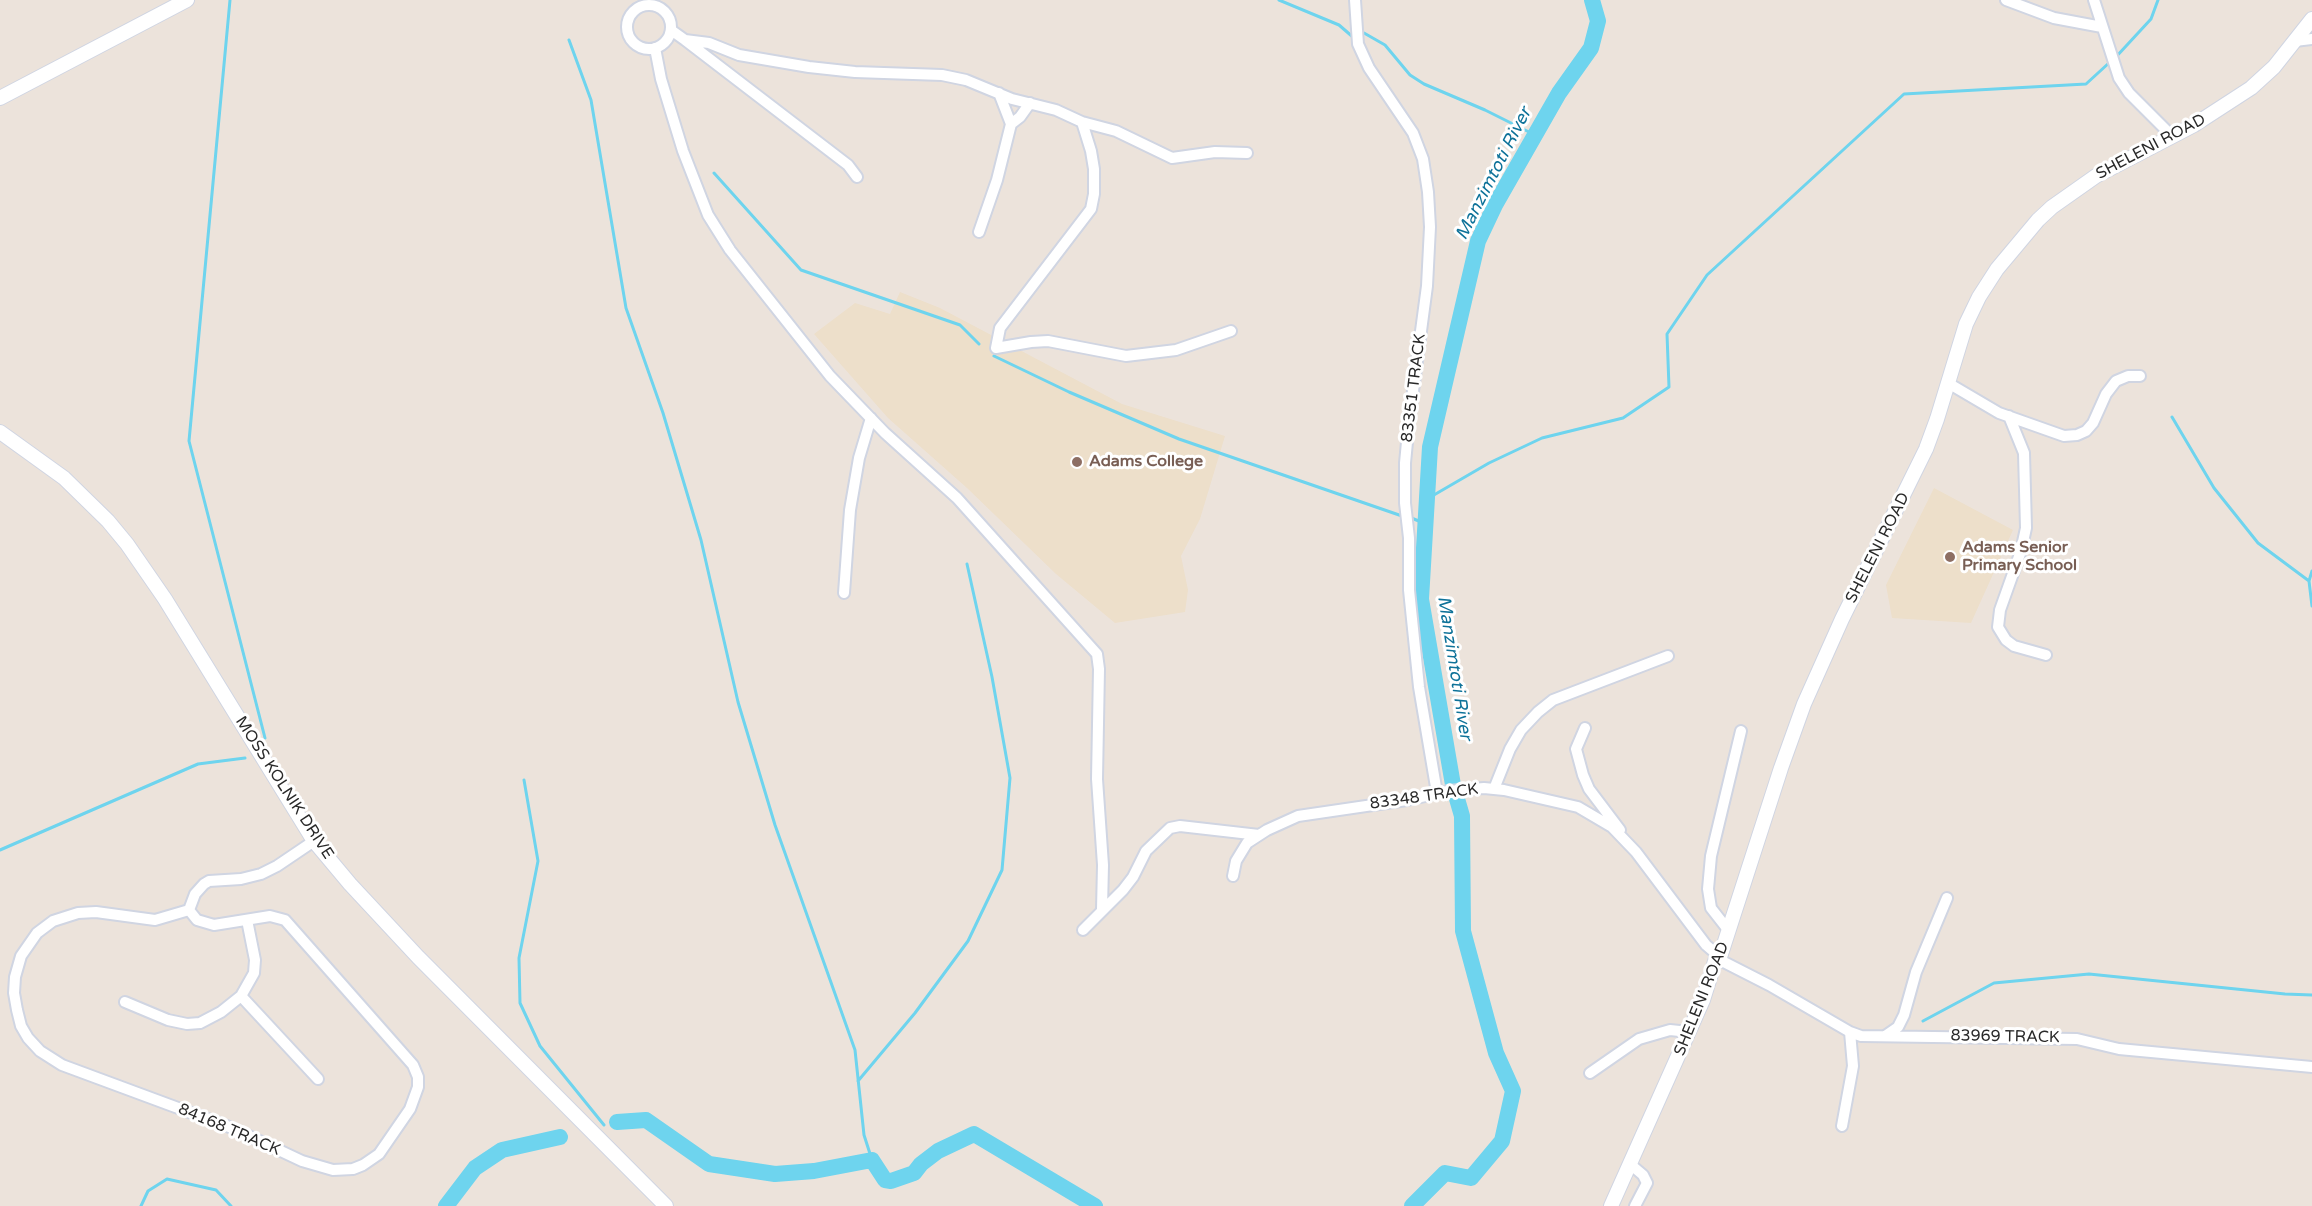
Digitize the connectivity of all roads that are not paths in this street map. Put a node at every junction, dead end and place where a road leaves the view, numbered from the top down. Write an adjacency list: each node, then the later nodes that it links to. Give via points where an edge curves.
1 (187, 0): 14 (street)
2 (1355, 0): 34 (street, 83351 TRACK, via 1358,44 1373,75 1413,133 1423,159 1428,192 1427,286 1409,420 1405,483 1409,591 1419,687)
3 (2006, 0): 7 (street, via 2054,18)
4 (2094, 0): 7 (street)
5 (656, 3): 8 (street, via 669,18); 12 (street, via 637,8 627,24 632,41 643,48)
6 (2312, 19): 11 (street, SHELENI ROAD)
7 (2102, 27): 18 (street, via 2119,78)
8 (671, 30): 10 (street); 12 (street, via 666,42)
9 (2312, 39): 11 (street)
10 (685, 40): 13 (street, via 709,43 739,55 809,67 942,75); 20 (street, via 848,165)
11 (2295, 41): 18 (street, SHELENI ROAD, via 2251,88)
12 (655, 48): 26 (street, via 670,113 708,215 730,250 801,340)
13 (999, 93): 15 (street); 17 (street)
14 (0, 98)
15 (1030, 103): 16 (street); 17 (street)
16 (1082, 122): 19 (street, via 1116,130 1172,158 1215,152); 22 (street, via 1094,169 1091,209 1000,328 996,348 1048,341 1126,356 1176,350)
17 (1011, 124): 21 (street)
18 (2172, 136): 24 (street, SHELENI ROAD, via 2096,176 2038,220 1979,297 1966,324)
19 (1247, 153)
20 (856, 177)
21 (980, 232)
22 (1231, 331)
23 (2140, 376): 25 (street, via 2120,378 2111,386 2093,423 2077,435 2064,436)
24 (1948, 383): 25 (street); 44 (street, SHELENI ROAD, via 1913,479 1804,704)
25 (2009, 416): 29 (street, via 2024,453 2026,528 1998,627 2014,646)
26 (871, 418): 28 (street, via 850,510); 40 (street, via 957,498 1096,654)
27 (0, 432): 37 (street, MOSS KOLNIK DRIVE, via 64,478 127,544)
28 (844, 593)
29 (2046, 655)
30 (1668, 656): 33 (street, via 1553,700 1521,730)
31 (1585, 728): 36 (street, via 1576,748 1583,775)
32 (1741, 731): 44 (street, via 1727,783 1708,889 1711,908)
33 (1494, 789): 34 (street, 83348 TRACK); 36 (street, 83348 TRACK, via 1578,807)
34 (1443, 792): 35 (street, 83348 TRACK, via 1298,816)
35 (1259, 835): 38 (street, 83348 TRACK, via 1240,854); 40 (street, via 1170,828 1146,851 1123,890)
36 (1624, 838): 45 (street, 83348 TRACK)
37 (314, 841): 41 (street, via 261,874 209,881 190,902); 56 (street, MOSS KOLNIK DRIVE, via 418,957)
38 (1233, 876)
39 (1947, 898): 50 (street, via 1916,972 1904,1015 1898,1027)
40 (1102, 909): 43 (street)
41 (189, 910): 42 (street, 84168 TRACK, via 205,924); 42 (street, 84168 TRACK, via 155,920 78,913 53,921 37,933 23,952 15,977 17,1010 28,1038 62,1065 232,1128 302,1161 333,1170 353,1170 379,1154 410,1109 418,1087 416,1070 289,923 275,916)
42 (247, 921): 46 (street, via 254,973)
43 (1083, 930)
44 (1729, 931): 45 (street, SHELENI ROAD)
45 (1718, 958): 48 (street, SHELENI ROAD); 49 (street, 83969 TRACK)
46 (241, 996): 47 (street, via 212,1018 194,1024 168,1020); 53 (street)
47 (125, 1002)
48 (1689, 1032): 52 (street, via 1670,1030 1639,1039); 55 (street, SHELENI ROAD)
49 (1850, 1032): 50 (street, 83969 TRACK); 54 (street, via 1853,1066)
50 (1885, 1036): 51 (street, 83969 TRACK, via 2077,1039 2119,1050)
51 (2312, 1067)
52 (1590, 1073)
53 (318, 1079)
54 (1842, 1126)
55 (1630, 1164): 57 (street, SHELENI ROAD); 58 (street, via 1647,1183)
56 (666, 1206)
57 (1611, 1206)
58 (1635, 1206)

